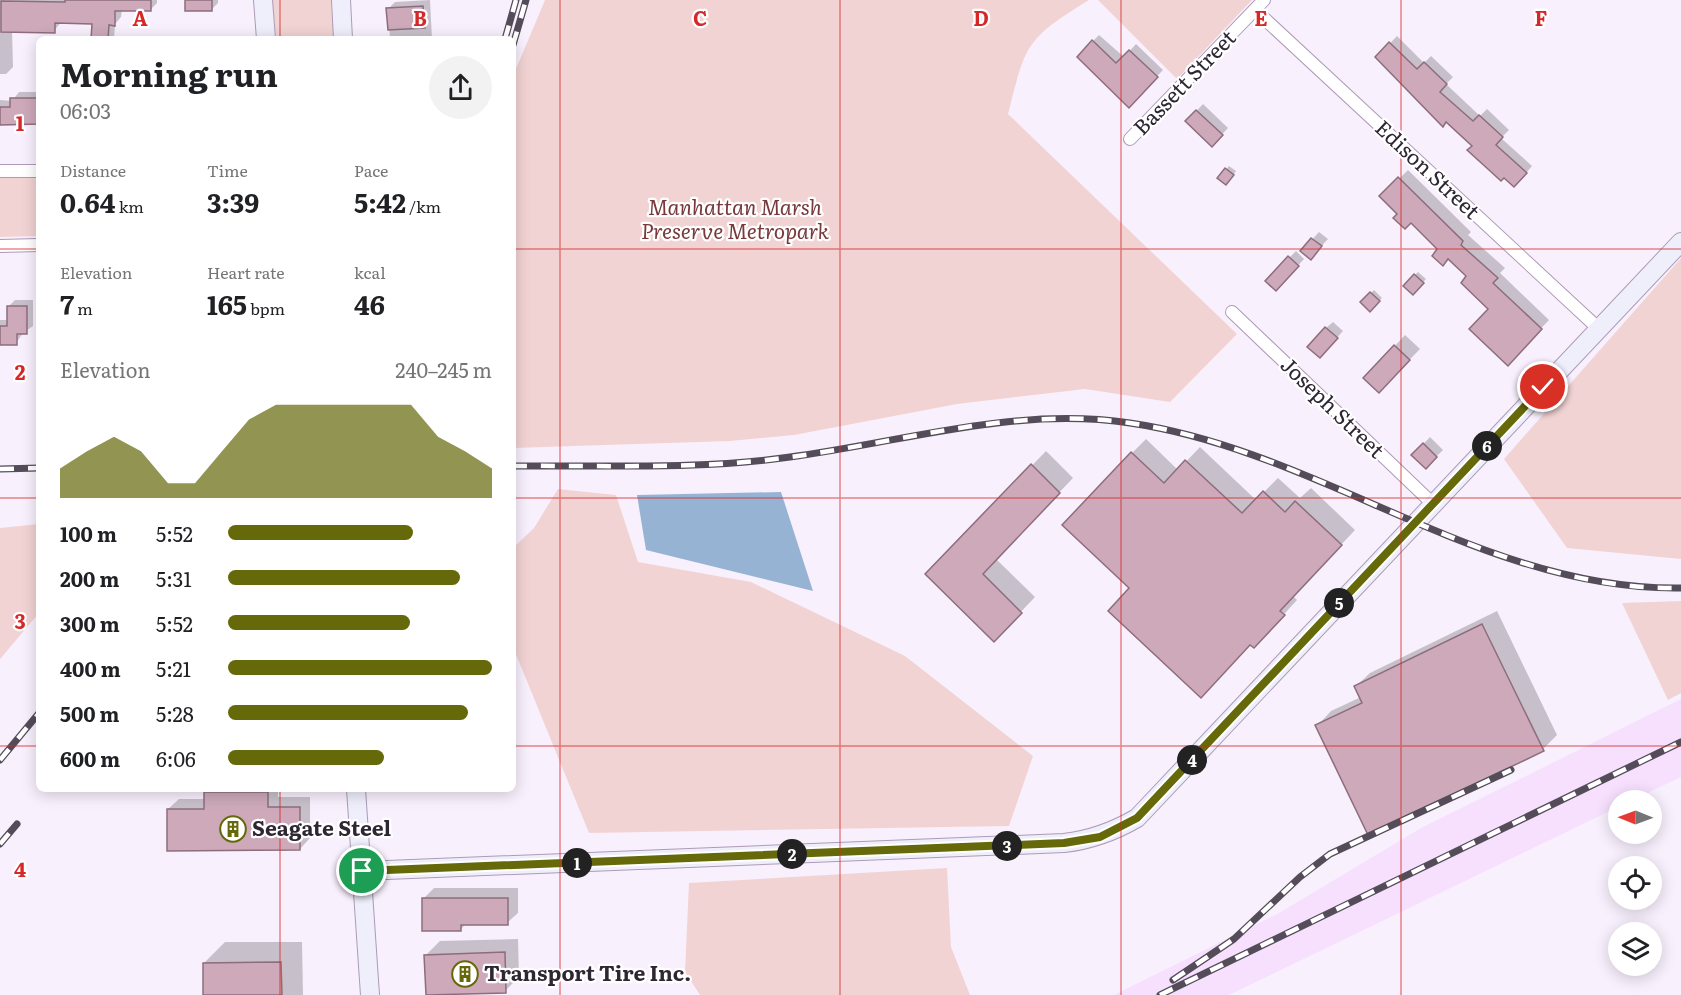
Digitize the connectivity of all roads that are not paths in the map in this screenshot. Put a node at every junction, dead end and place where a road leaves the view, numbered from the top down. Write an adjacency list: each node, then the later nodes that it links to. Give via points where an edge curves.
1 (263, 0): 5 (street)
2 (341, 0): 6 (street)
3 (1264, 0): 4 (street, Bassett Street)
4 (1255, 10): 7 (street, Bassett Street); 14 (street, Edison Street)
5 (266, 36)
6 (343, 36)
7 (1130, 139)
8 (0, 171): 9 (street)
9 (36, 171)
10 (1681, 242): 14 (street)
11 (36, 245): 12 (street)
12 (0, 246)
13 (1232, 312): 15 (street, Joseph Street)
14 (1599, 329): 15 (street)
15 (1432, 503): 17 (street, via 1137,818 1100,837 1064,843)
16 (356, 792): 17 (street)
17 (362, 871): 18 (street)
18 (370, 995)

